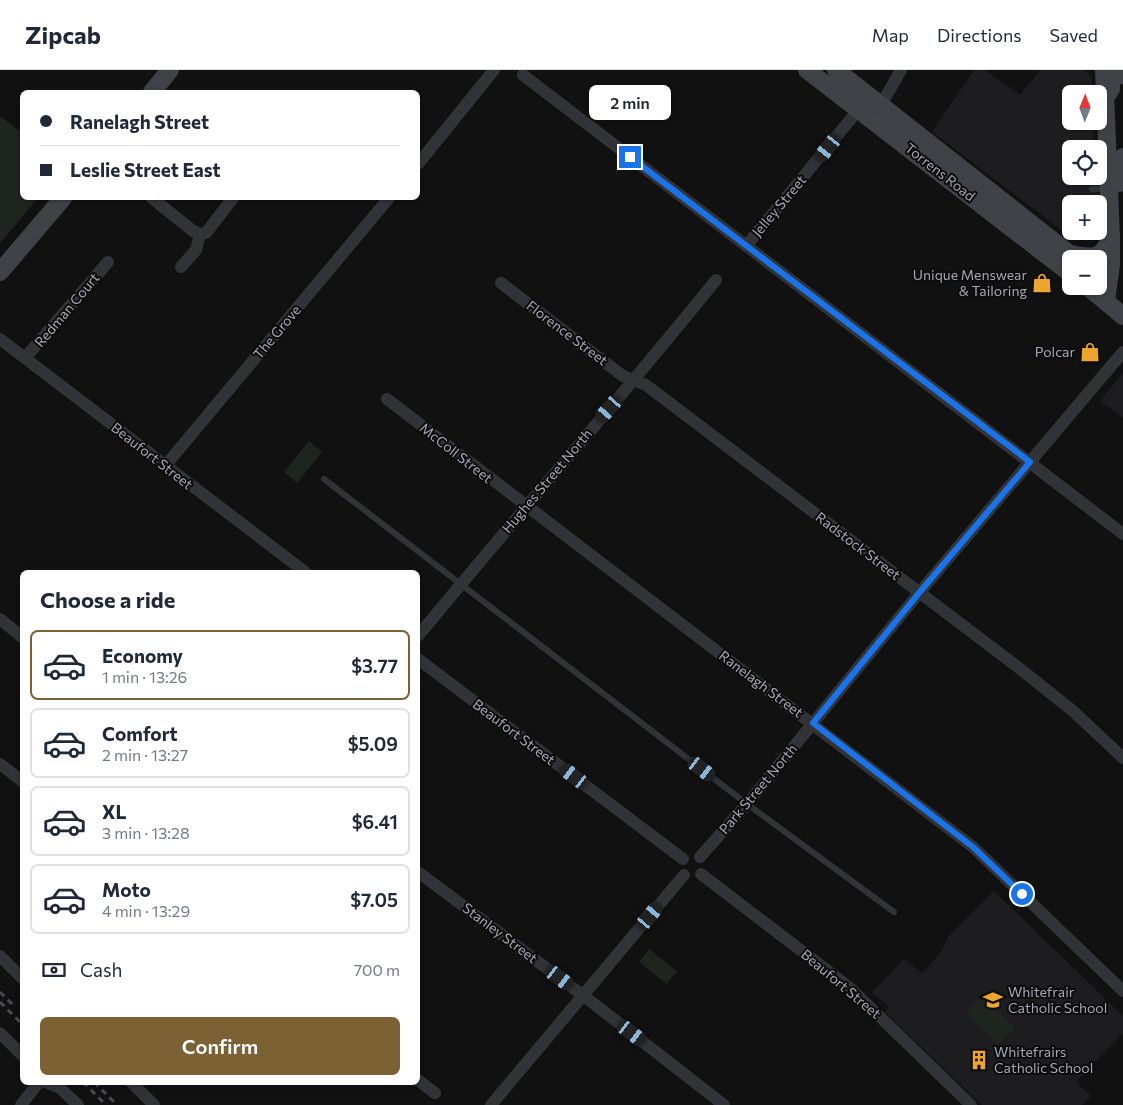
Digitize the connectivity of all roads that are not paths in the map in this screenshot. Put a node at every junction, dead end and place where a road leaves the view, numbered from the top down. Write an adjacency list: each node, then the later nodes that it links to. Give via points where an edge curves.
1 (170, 70): 12 (main road)
2 (494, 70): 17 (street)
3 (807, 70): 14 (main road, Torrens Road)
4 (836, 70): 14 (main road, Torrens Road)
5 (901, 70): 14 (street, Jelley Street)
6 (1123, 70): 9 (main road)
7 (1102, 72): 11 (main road)
8 (523, 75): 24 (street)
9 (1123, 75): 10 (main road); 13 (main road, via 1111,80)
10 (1123, 79)
11 (1104, 85)
12 (154, 90)
13 (1108, 94)
14 (870, 103): 24 (street, Jelley Street); 25 (main road, Torrens Road); 28 (main road, Torrens Road)
15 (1104, 130): 23 (main road, via 1101,189)
16 (1123, 158): 33 (main road, via 1118,162 1120,279)
17 (420, 162)
18 (61, 200): 30 (main road)
19 (154, 200): 22 (street)
20 (231, 200): 22 (street, via 206,233)
21 (387, 200): 41 (street, The Grove)
22 (200, 234): 29 (street, via 196,250)
23 (1111, 237): 26 (main road); 33 (main road)
24 (746, 246): 40 (street)
25 (1065, 250)
26 (1105, 250)
27 (108, 262): 37 (street, Redman Court)
28 (1062, 266)
29 (181, 267)
30 (0, 272)
31 (716, 280): 38 (street, Hughes Street North)
32 (501, 283): 38 (street, Florence Street, via 623,376)
33 (1110, 291): 34 (main road)
34 (1123, 316)
35 (0, 339): 37 (street, Beaufort Street)
36 (1123, 352): 40 (street, Park Street North)
37 (26, 358): 41 (street, Beaufort Street)
38 (634, 380): 43 (street, Hughes Street North); 47 (street, Radstock Street, via 646,385)
39 (387, 399): 43 (street, McColl Street)
40 (1030, 462): 44 (street); 47 (street, Park Street North)
41 (165, 466): 45 (street, Beaufort Street)
42 (324, 479): 46 (lane)
43 (526, 506): 46 (street, Hughes Street North); 52 (street, Ranelagh Street)
44 (1123, 534)
45 (301, 570)
46 (461, 584): 49 (street, Hughes Street North); 56 (lane)
47 (919, 593): 52 (street, Park Street North); 53 (street, Radstock Street, via 1073,712)
48 (0, 619): 50 (street)
49 (420, 634)
50 (20, 635)
51 (420, 661): 58 (street, Beaufort Street)
52 (813, 723): 56 (street, Park Street North); 65 (street, Ranelagh Street, via 973,847)
53 (1123, 758)
54 (0, 764): 55 (street)
55 (20, 779)
56 (747, 804): 57 (street, Park Street North); 62 (lane)
57 (700, 857): 58 (street, via 689,855); 60 (street, via 704,866)
58 (683, 858): 61 (street, via 680,867)
59 (420, 874): 66 (street, Stanley Street)
60 (702, 874): 61 (street, via 692,878); 79 (street, Beaufort Street, via 850,988)
61 (684, 875): 66 (street)
62 (894, 912)
63 (0, 956): 64 (street)
64 (20, 976)
65 (1123, 992)
66 (583, 996): 77 (street); 78 (street, Stanley Street)
67 (0, 1033): 68 (street)
68 (20, 1053)
69 (420, 1082): 73 (street)
70 (37, 1085): 74 (street)
71 (53, 1085): 75 (street)
72 (134, 1085): 76 (street)
73 (434, 1093)
74 (21, 1105)
75 (78, 1105)
76 (154, 1105)
77 (491, 1105)
78 (724, 1105)
79 (972, 1105)

